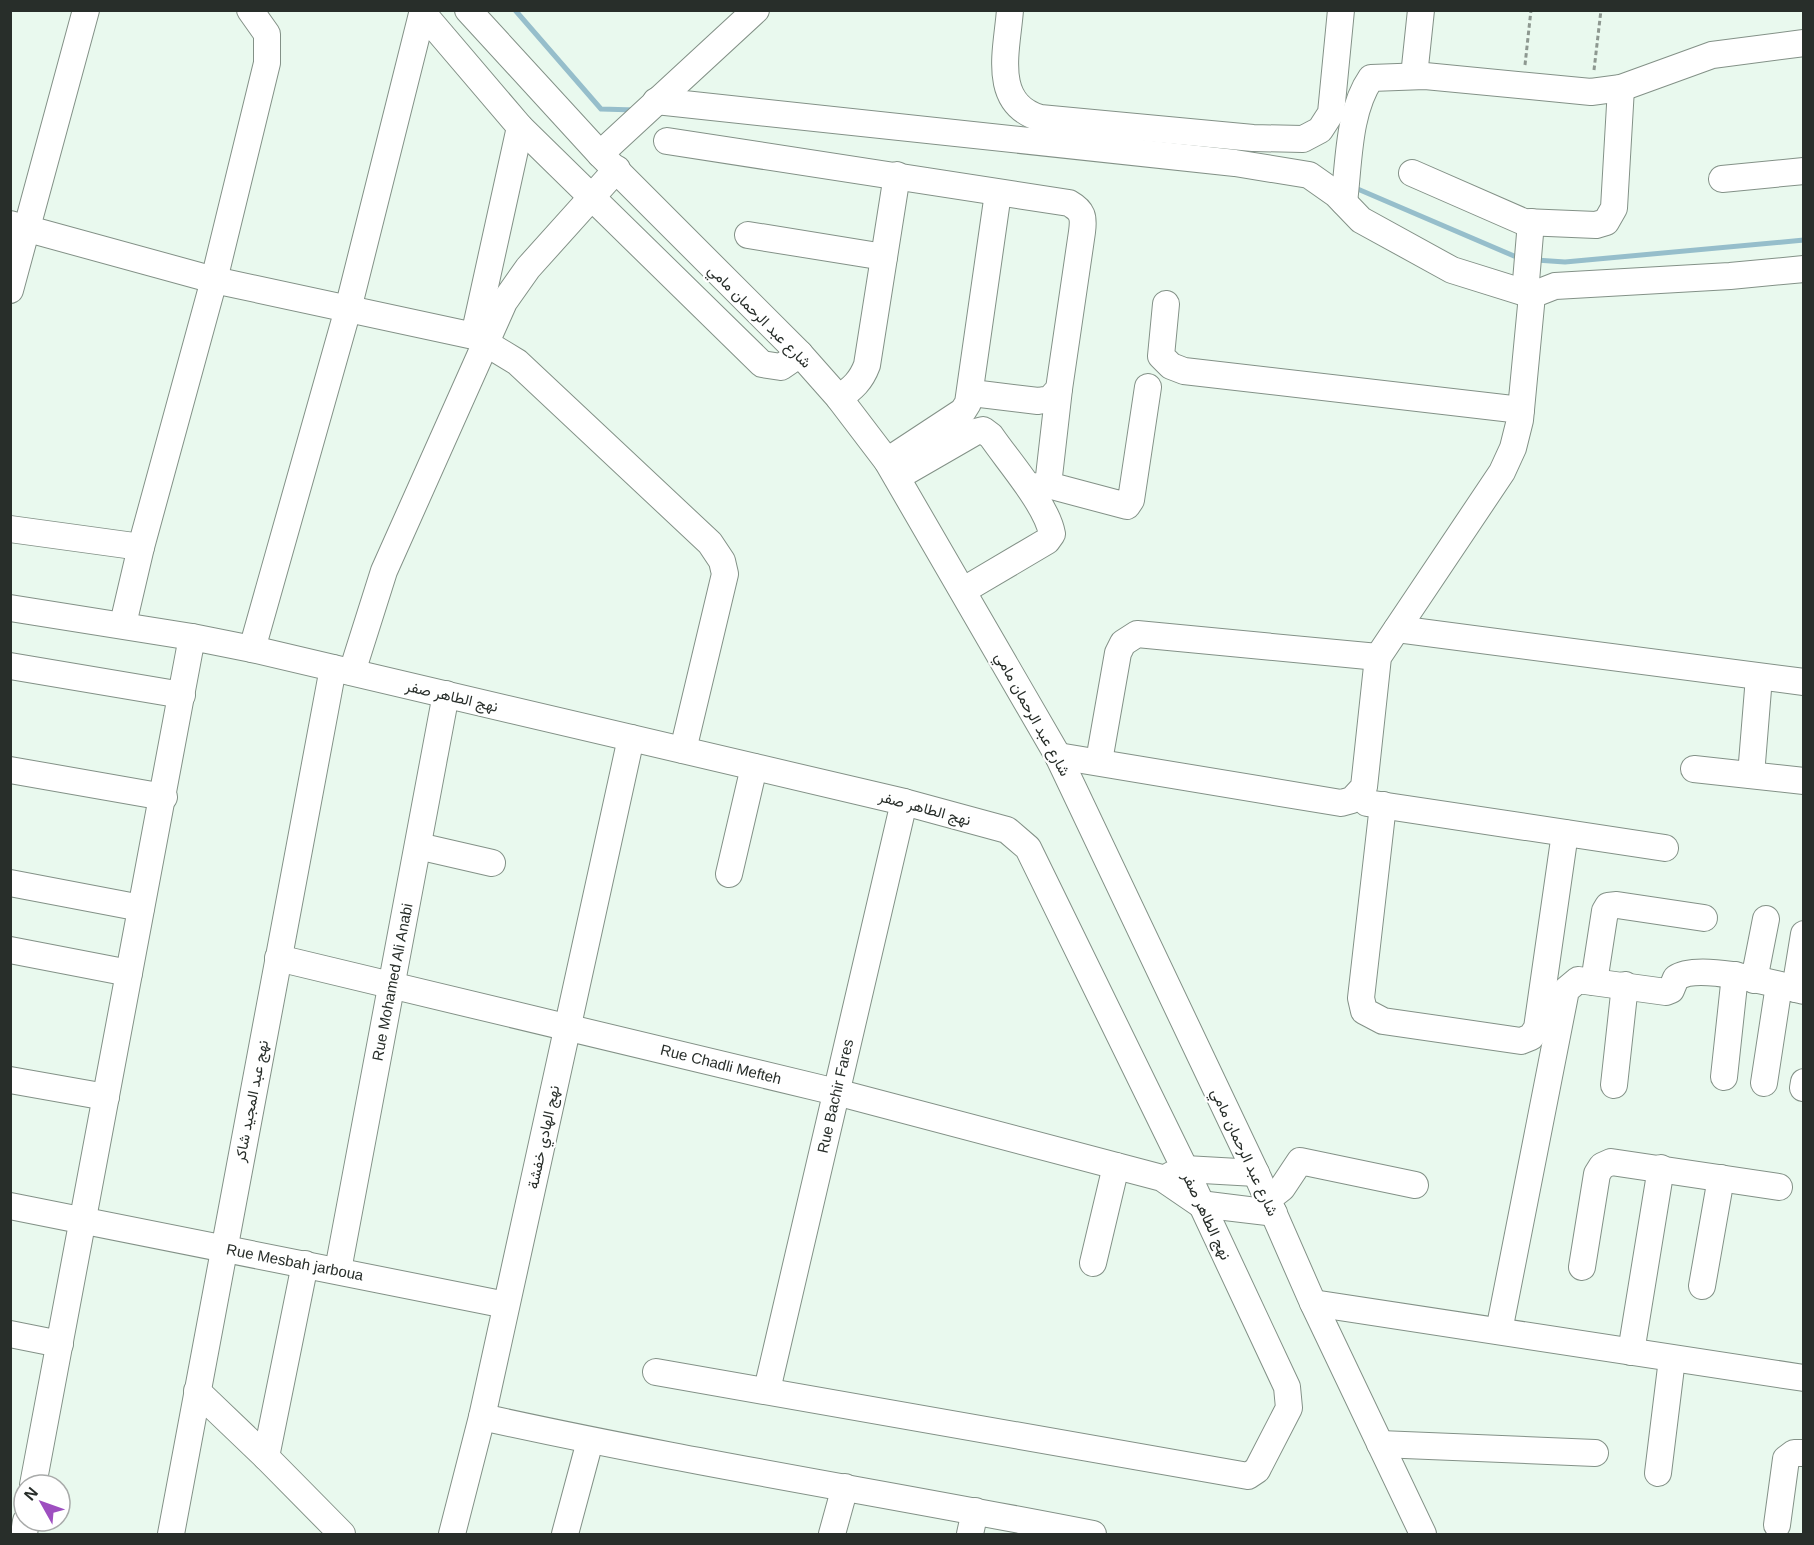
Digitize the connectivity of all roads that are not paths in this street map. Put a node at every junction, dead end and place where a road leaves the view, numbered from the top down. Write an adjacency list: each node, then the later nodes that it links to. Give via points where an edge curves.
1 (86, 10): 24 (street)
2 (249, 10): 28 (street, via 267,34 267,63)
3 (468, 10): 15 (street, شارع عبد الرحمان مامي)
4 (756, 10): 12 (street)
5 (1010, 10): 6 (street, via 1006,88 1013,101 1027,113 1040,118 1241,137 1303,139 1320,130 1331,113)
6 (1341, 10)
7 (1421, 10): 10 (street)
8 (423, 11): 13 (street); 32 (street)
9 (1803, 44): 11 (street, via 1712,55)
10 (1414, 76): 11 (street, via 1591,92); 22 (street, via 1371,78 1361,92)
11 (1622, 88): 23 (street, via 1612,215 1596,225)
12 (656, 101): 15 (street); 22 (street, via 1235,163 1309,175)
13 (520, 128): 21 (street); 33 (street)
14 (667, 141): 18 (street)
15 (608, 161): 21 (street); 34 (street, شارع عبد الرحمان مامي)
16 (1803, 171): 19 (street)
17 (1412, 172): 23 (street, via 1505,216)
18 (897, 175): 20 (street); 26 (street)
19 (1722, 179)
20 (998, 193): 36 (street, via 1069,202 1084,217); 37 (street)
21 (591, 198): 33 (street, via 515,284); 34 (street, via 762,364 781,367)
22 (1344, 202): 30 (street, via 1361,220 1452,270)
23 (1531, 222): 30 (street)
24 (19, 227): 28 (street); 29 (street)
25 (748, 235): 26 (street)
26 (884, 257): 38 (street, via 867,365 863,377)
27 (1803, 269): 30 (street, via 1555,286)
28 (214, 280): 32 (street); 43 (street)
29 (10, 290)
30 (1528, 294): 39 (street)
31 (1166, 304): 39 (street, via 1161,356 1184,371)
32 (348, 309): 33 (street); 49 (street)
33 (480, 339): 52 (street, نهج عبد المجيد شاكر); 58 (street, via 517,362 710,543 722,561 725,574)
34 (800, 354): 38 (street, شارع عبد الرحمان مامي)
35 (1148, 387): 41 (street, via 1127,506)
36 (1059, 389): 37 (street, via 1050,399 1038,402); 41 (street)
37 (972, 393): 40 (street, via 963,411)
38 (839, 398): 40 (street, شارع عبد الرحمان مامي)
39 (1521, 411): 47 (street, via 1513,448 1502,472)
40 (892, 469): 41 (street, via 983,430); 44 (street, شارع عبد الرحمان مامي)
41 (1038, 486): 44 (street, via 1052,534 1047,541)
42 (10, 529): 43 (street)
43 (141, 548): 46 (street)
44 (964, 590): 59 (street, شارع عبد الرحمان مامي)
45 (10, 608): 46 (street, نهج الطاهر صفر)
46 (123, 624): 48 (street, نهج الطاهر صفر)
47 (1397, 629): 50 (street); 53 (street)
48 (201, 639): 49 (street, نهج الطاهر صفر); 56 (street)
49 (252, 649): 52 (street, نهج الطاهر صفر)
50 (1378, 657): 60 (street, via 1137,634 1123,643 1118,653); 67 (street, via 1364,787)
51 (10, 666): 56 (street)
52 (343, 670): 55 (street, نهج الطاهر صفر); 81 (street, نهج عبد المجيد شاكر)
53 (1759, 677): 54 (street); 64 (street)
54 (1803, 682)
55 (446, 694): 57 (street, نهج الطاهر صفر); 71 (street, Rue Mohamed Ali Anabi)
56 (182, 695): 66 (street)
57 (631, 738): 58 (street, نهج الطاهر صفر); 87 (street, نهج الهادي خفشة)
58 (683, 750): 61 (street, نهج الطاهر صفر)
59 (1058, 756): 60 (street); 97 (street, شارع عبد الرحمان مامي)
60 (1099, 761): 67 (street, via 1341,803)
61 (754, 766): 68 (street, نهج الطاهر صفر); 74 (street)
62 (1694, 769): 64 (street)
63 (10, 770): 66 (street)
64 (1751, 776): 65 (street)
65 (1803, 781)
66 (164, 797): 76 (street)
67 (1352, 800): 69 (street)
68 (904, 802): 92 (street, Rue Bachir Fares); 96 (street, نهج الطاهر صفر, via 1007,830 1028,848)
69 (1383, 805): 70 (street); 70 (street, via 1361,998 1364,1011 1383,1022 1521,1041 1531,1037 1537,1028)
70 (1565, 833): 72 (street)
71 (418, 846): 73 (street); 86 (street, Rue Mohamed Ali Anabi)
72 (1665, 848)
73 (492, 863)
74 (729, 874)
75 (10, 883): 76 (street)
76 (141, 908): 82 (street)
77 (1704, 918): 83 (street, via 1608,906)
78 (1766, 919): 84 (street)
79 (1803, 934): 84 (street)
80 (10, 950): 82 (street)
81 (278, 958): 86 (street, Rue Chadli Mefteh); 105 (street, نهج عبد المجيد شاكر)
82 (129, 973): 93 (street)
83 (1594, 982): 85 (street); 113 (street, via 1578,980 1566,990)
84 (1773, 984): 85 (street, via 1685,973 1666,992); 88 (street); 90 (street)
85 (1625, 985): 91 (street)
86 (391, 986): 87 (street, Rue Chadli Mefteh); 109 (street, Rue Mohamed Ali Anabi)
87 (568, 1026): 92 (street, Rue Chadli Mefteh); 112 (street, نهج الهادي خفشة)
88 (1724, 1077)
89 (10, 1080): 93 (street)
90 (1764, 1083)
91 (1614, 1085)
92 (836, 1092): 94 (street, Rue Chadli Mefteh); 120 (street, Rue Bachir Fares)
93 (106, 1097): 104 (street)
94 (1116, 1166): 96 (street, Rue Chadli Mefteh); 106 (street)
95 (1661, 1168): 98 (street); 108 (street, via 1611,1162 1602,1166 1597,1174); 116 (street)
96 (1174, 1173): 97 (street); 101 (street)
97 (1256, 1173): 103 (street, شارع عبد الرحمان مامي)
98 (1721, 1178): 100 (street); 110 (street)
99 (1414, 1185): 103 (street, via 1300,1161)
100 (1779, 1187)
101 (1200, 1204): 103 (street); 120 (street, نهج الطاهر صفر, via 1287,1387 1289,1408 1257,1470 1248,1476)
102 (10, 1206): 104 (street, Rue Mesbah jarboua)
103 (1271, 1206): 111 (street, شارع عبد الرحمان مامي)
104 (83, 1219): 105 (street, Rue Mesbah jarboua); 115 (street)
105 (224, 1248): 107 (street, Rue Mesbah jarboua); 121 (street, نهج عبد المجيد شاكر)
106 (1093, 1263)
107 (304, 1264): 109 (street, Rue Mesbah jarboua); 127 (street)
108 (1582, 1267)
109 (338, 1270): 112 (street, Rue Mesbah jarboua)
110 (1702, 1286)
111 (1313, 1303): 113 (street); 124 (street, شارع عبد الرحمان مامي)
112 (507, 1305): 122 (street, نهج الهادي خفشة)
113 (1499, 1331): 116 (street)
114 (10, 1334): 115 (street)
115 (60, 1344): 128 (street)
116 (1631, 1352): 117 (street)
117 (1672, 1359): 119 (street); 129 (street)
118 (656, 1372): 120 (street)
119 (1803, 1378)
120 (767, 1390)
121 (197, 1391): 127 (street); 133 (street, نهج عبد المجيد شاكر)
122 (482, 1417): 123 (street); 135 (street, نهج الهادي خفشة)
123 (590, 1441): 130 (street); 136 (street)
124 (1380, 1443): 126 (street); 139 (street, شارع عبد الرحمان مامي)
125 (1803, 1452): 132 (street, via 1786,1459)
126 (1595, 1453)
127 (266, 1457): 134 (street)
128 (35, 1473)
129 (1658, 1473)
130 (845, 1487): 131 (street); 137 (street)
131 (973, 1523): 138 (street)
132 (1777, 1525)
133 (171, 1534)
134 (342, 1534)
135 (452, 1534)
136 (565, 1534)
137 (832, 1534)
138 (1093, 1534)
139 (1423, 1534)

